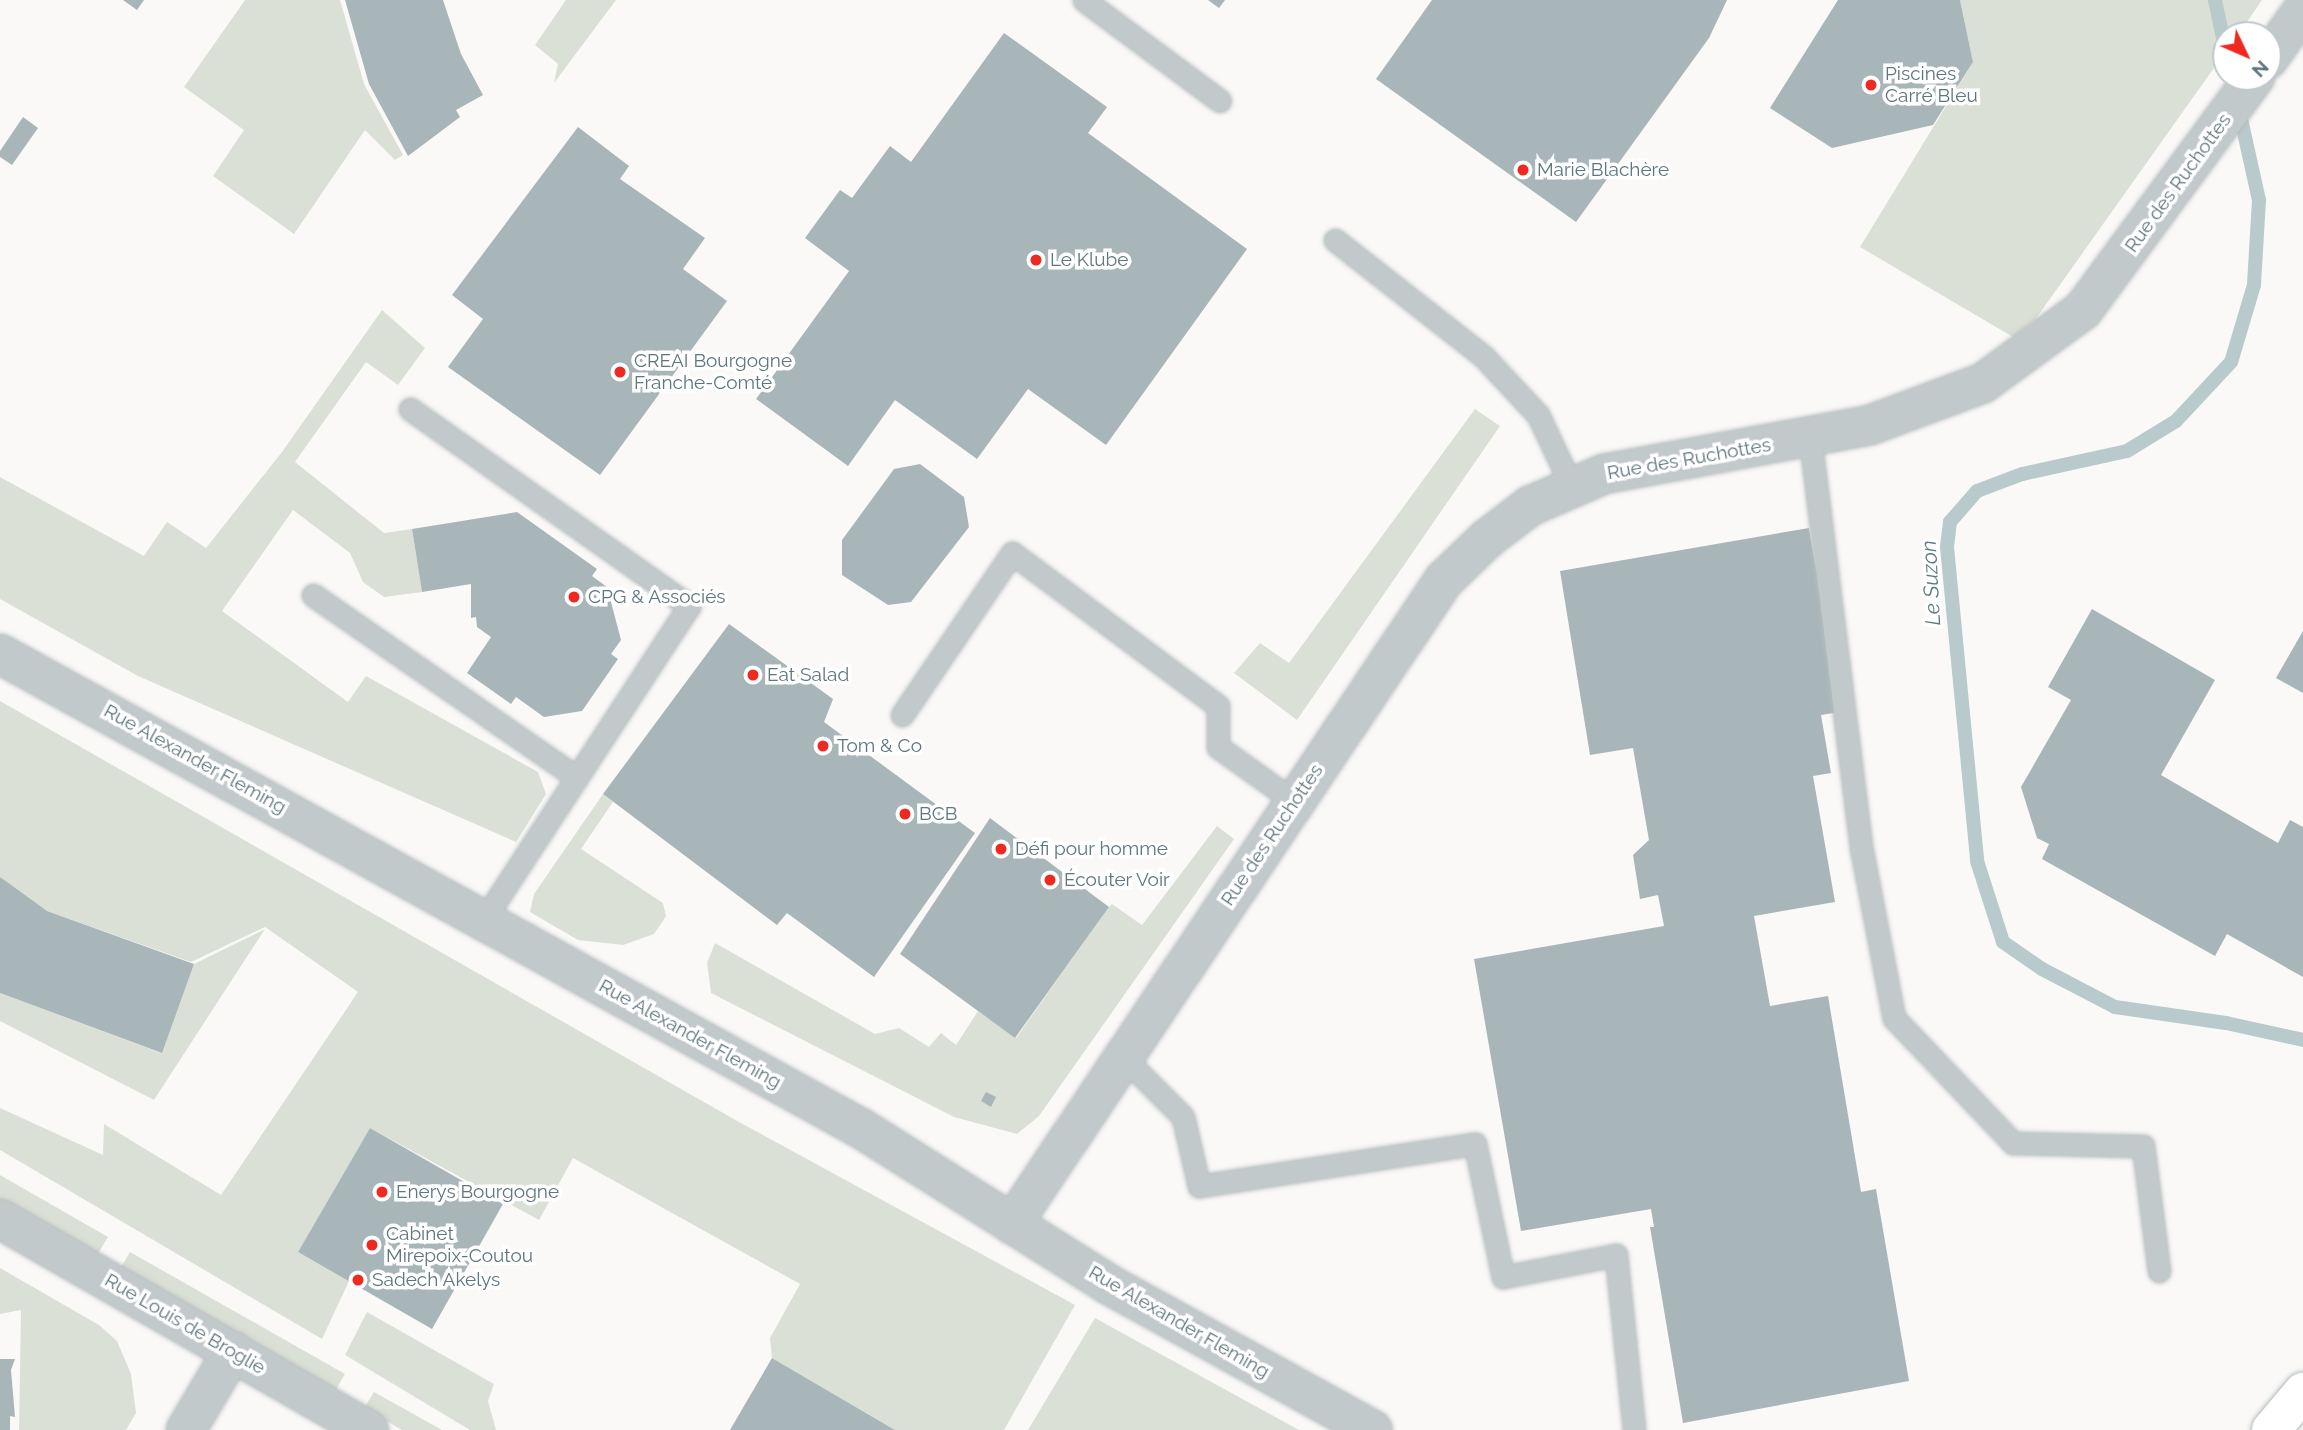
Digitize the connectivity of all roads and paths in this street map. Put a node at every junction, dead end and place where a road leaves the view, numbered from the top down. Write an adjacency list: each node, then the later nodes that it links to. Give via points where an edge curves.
1 (1084, 0): 3 (lane)
2 (2284, 39): 6 (street, Rue des Ruchottes, via 2083,310 1983,383 1870,425)
3 (1220, 101)
4 (1335, 240): 7 (lane, via 1483,356 1538,415)
5 (410, 409): 11 (lane, via 690,606)
6 (1810, 437): 7 (street, Rue des Ruchottes, via 1604,474); 17 (lane, via 1862,852 1894,1018 2013,1143 2143,1146)
7 (1572, 487): 12 (street, Rue des Ruchottes, via 1530,506 1444,580)
8 (313, 594): 11 (lane)
9 (0, 653): 13 (street, Rue Alexander Fleming)
10 (902, 715): 12 (lane, via 1012,553 1218,706 1218,747)
11 (577, 778): 13 (lane)
12 (1295, 802): 14 (street, Rue des Ruchottes)
13 (484, 919): 16 (street, Rue Alexander Fleming, via 862,1129)
14 (1124, 1058): 16 (street, Rue des Ruchottes); 23 (lane, via 1183,1117 1199,1186 1475,1144 1503,1277 1616,1255)
15 (0, 1219): 18 (street, Rue Louis de Broglie)
16 (1013, 1224): 22 (street, Rue Alexander Fleming, via 1108,1284)
17 (2159, 1270)
18 (233, 1351): 20 (street); 21 (street, Rue Louis de Broglie)
19 (2303, 1392): 24 (highway)
20 (186, 1430)
21 (369, 1430)
22 (1371, 1430)
23 (1634, 1430)
24 (2271, 1430)

